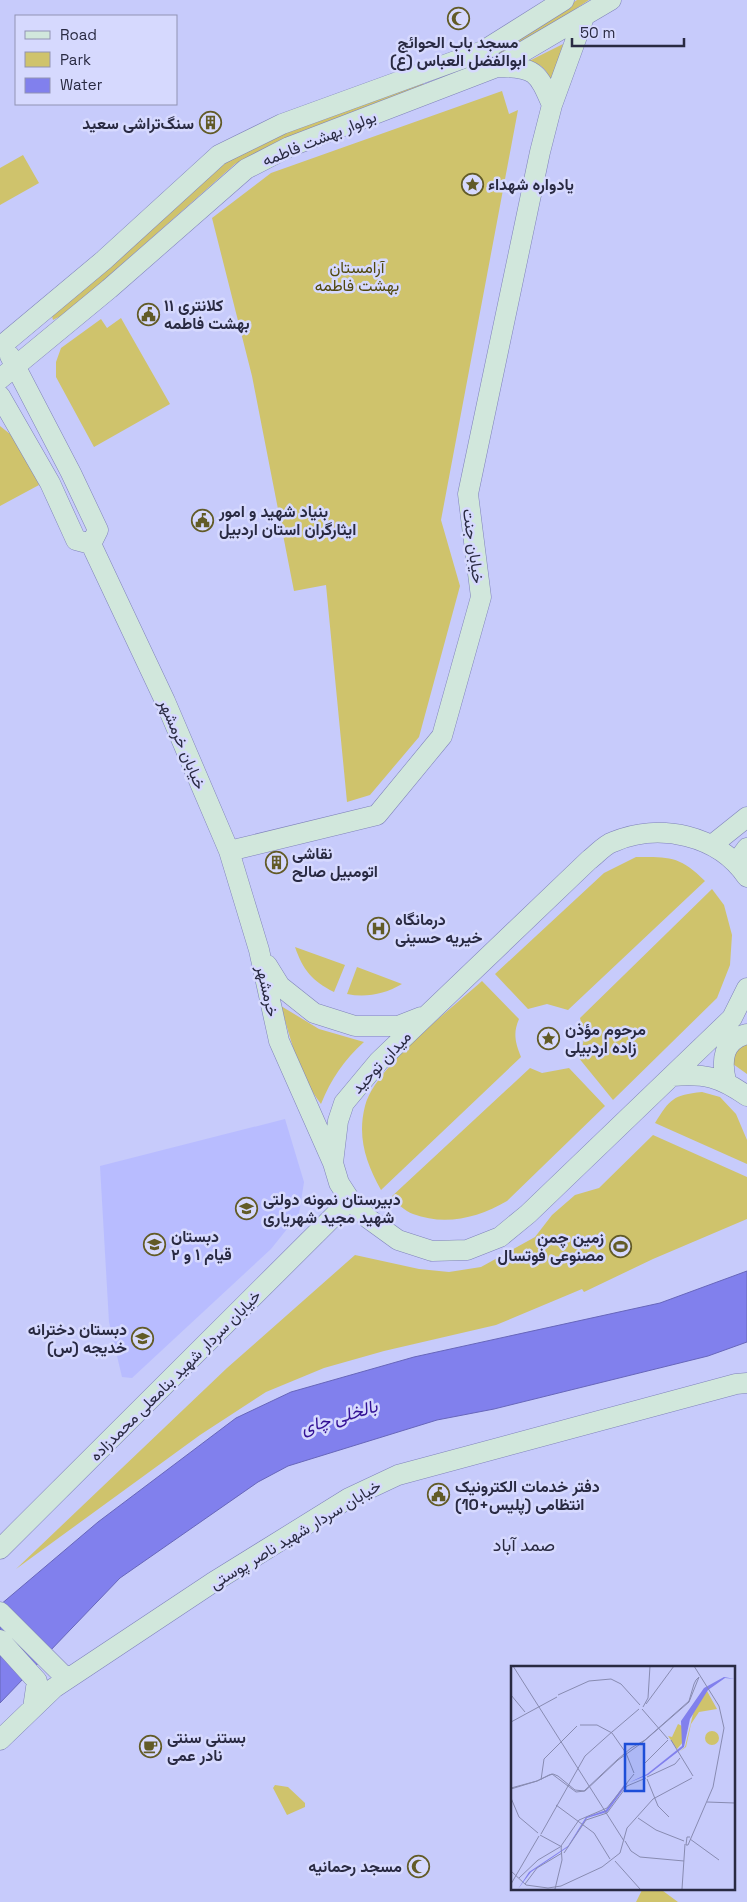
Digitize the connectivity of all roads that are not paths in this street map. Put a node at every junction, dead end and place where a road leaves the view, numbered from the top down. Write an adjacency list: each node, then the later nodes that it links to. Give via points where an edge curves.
1 (564, 0): 5 (main road, بولوار بهشت فاطمه, via 482,51)
2 (611, 0): 3 (main road, بولوار بهشت فاطمه)
3 (584, 17): 4 (main road, بولوار بهشت فاطمه); 7 (main road, خیابان جنت)
4 (497, 67): 6 (main road, بولوار بهشت فاطمه); 7 (main road, via 519,67 537,74)
5 (430, 71): 6 (main road); 8 (main road, بولوار بهشت فاطمه, via 282,124 219,156 104,260)
6 (438, 91): 9 (main road, بولوار بهشت فاطمه, via 289,147 246,169)
7 (552, 105): 15 (main road, خیابان جنت, via 523,223 468,494 481,597 442,736 377,815)
8 (1, 343): 9 (main road)
9 (15, 366): 10 (main road, بولوار بهشت فاطمه); 12 (main road, via 98,530)
10 (0, 379)
11 (0, 396): 12 (main road, via 50,484 76,540)
12 (91, 544): 15 (main road, خیابان خرمشهر, via 166,701)
13 (747, 817): 14 (main road)
14 (712, 845): 16 (main road, میدان توحید); 19 (main road, میدان توحید, via 696,838 653,832 612,842 589,860)
15 (229, 851): 17 (main road, خیابان خرمشهر)
16 (743, 862)
17 (259, 950): 19 (main road, خرمشهر, via 280,986 314,1013 355,1026 398,1026); 24 (main road, خرمشهر, via 279,1041)
18 (747, 988): 21 (main road, میدان توحید, via 732,1018)
19 (427, 1015): 24 (main road, میدان توحید, via 379,1061 344,1103 338,1121)
20 (747, 1034): 22 (main road, via 738,1036 726,1048 722,1064)
21 (672, 1076): 22 (main road, via 698,1074); 25 (main road, میدان توحید, via 528,1214 500,1237 467,1250 432,1251 398,1240)
22 (726, 1081): 23 (main road)
23 (747, 1096)
24 (333, 1163): 25 (main road, میدان توحید)
25 (350, 1200): 27 (main road, خیابان سردار شهید بنامعلی محمدزاده)
26 (747, 1383): 30 (main road, خیابان سردار شهید ناصر پوستی, via 398,1475 349,1498 212,1583)
27 (0, 1549)
28 (0, 1612): 30 (main road)
29 (0, 1640): 31 (main road, via 36,1681)
30 (68, 1679): 31 (main road, خیابان سردار شهید ناصر پوستی)
31 (33, 1708): 32 (main road, خیابان سردار شهید ناصر پوستی)
32 (0, 1740)

